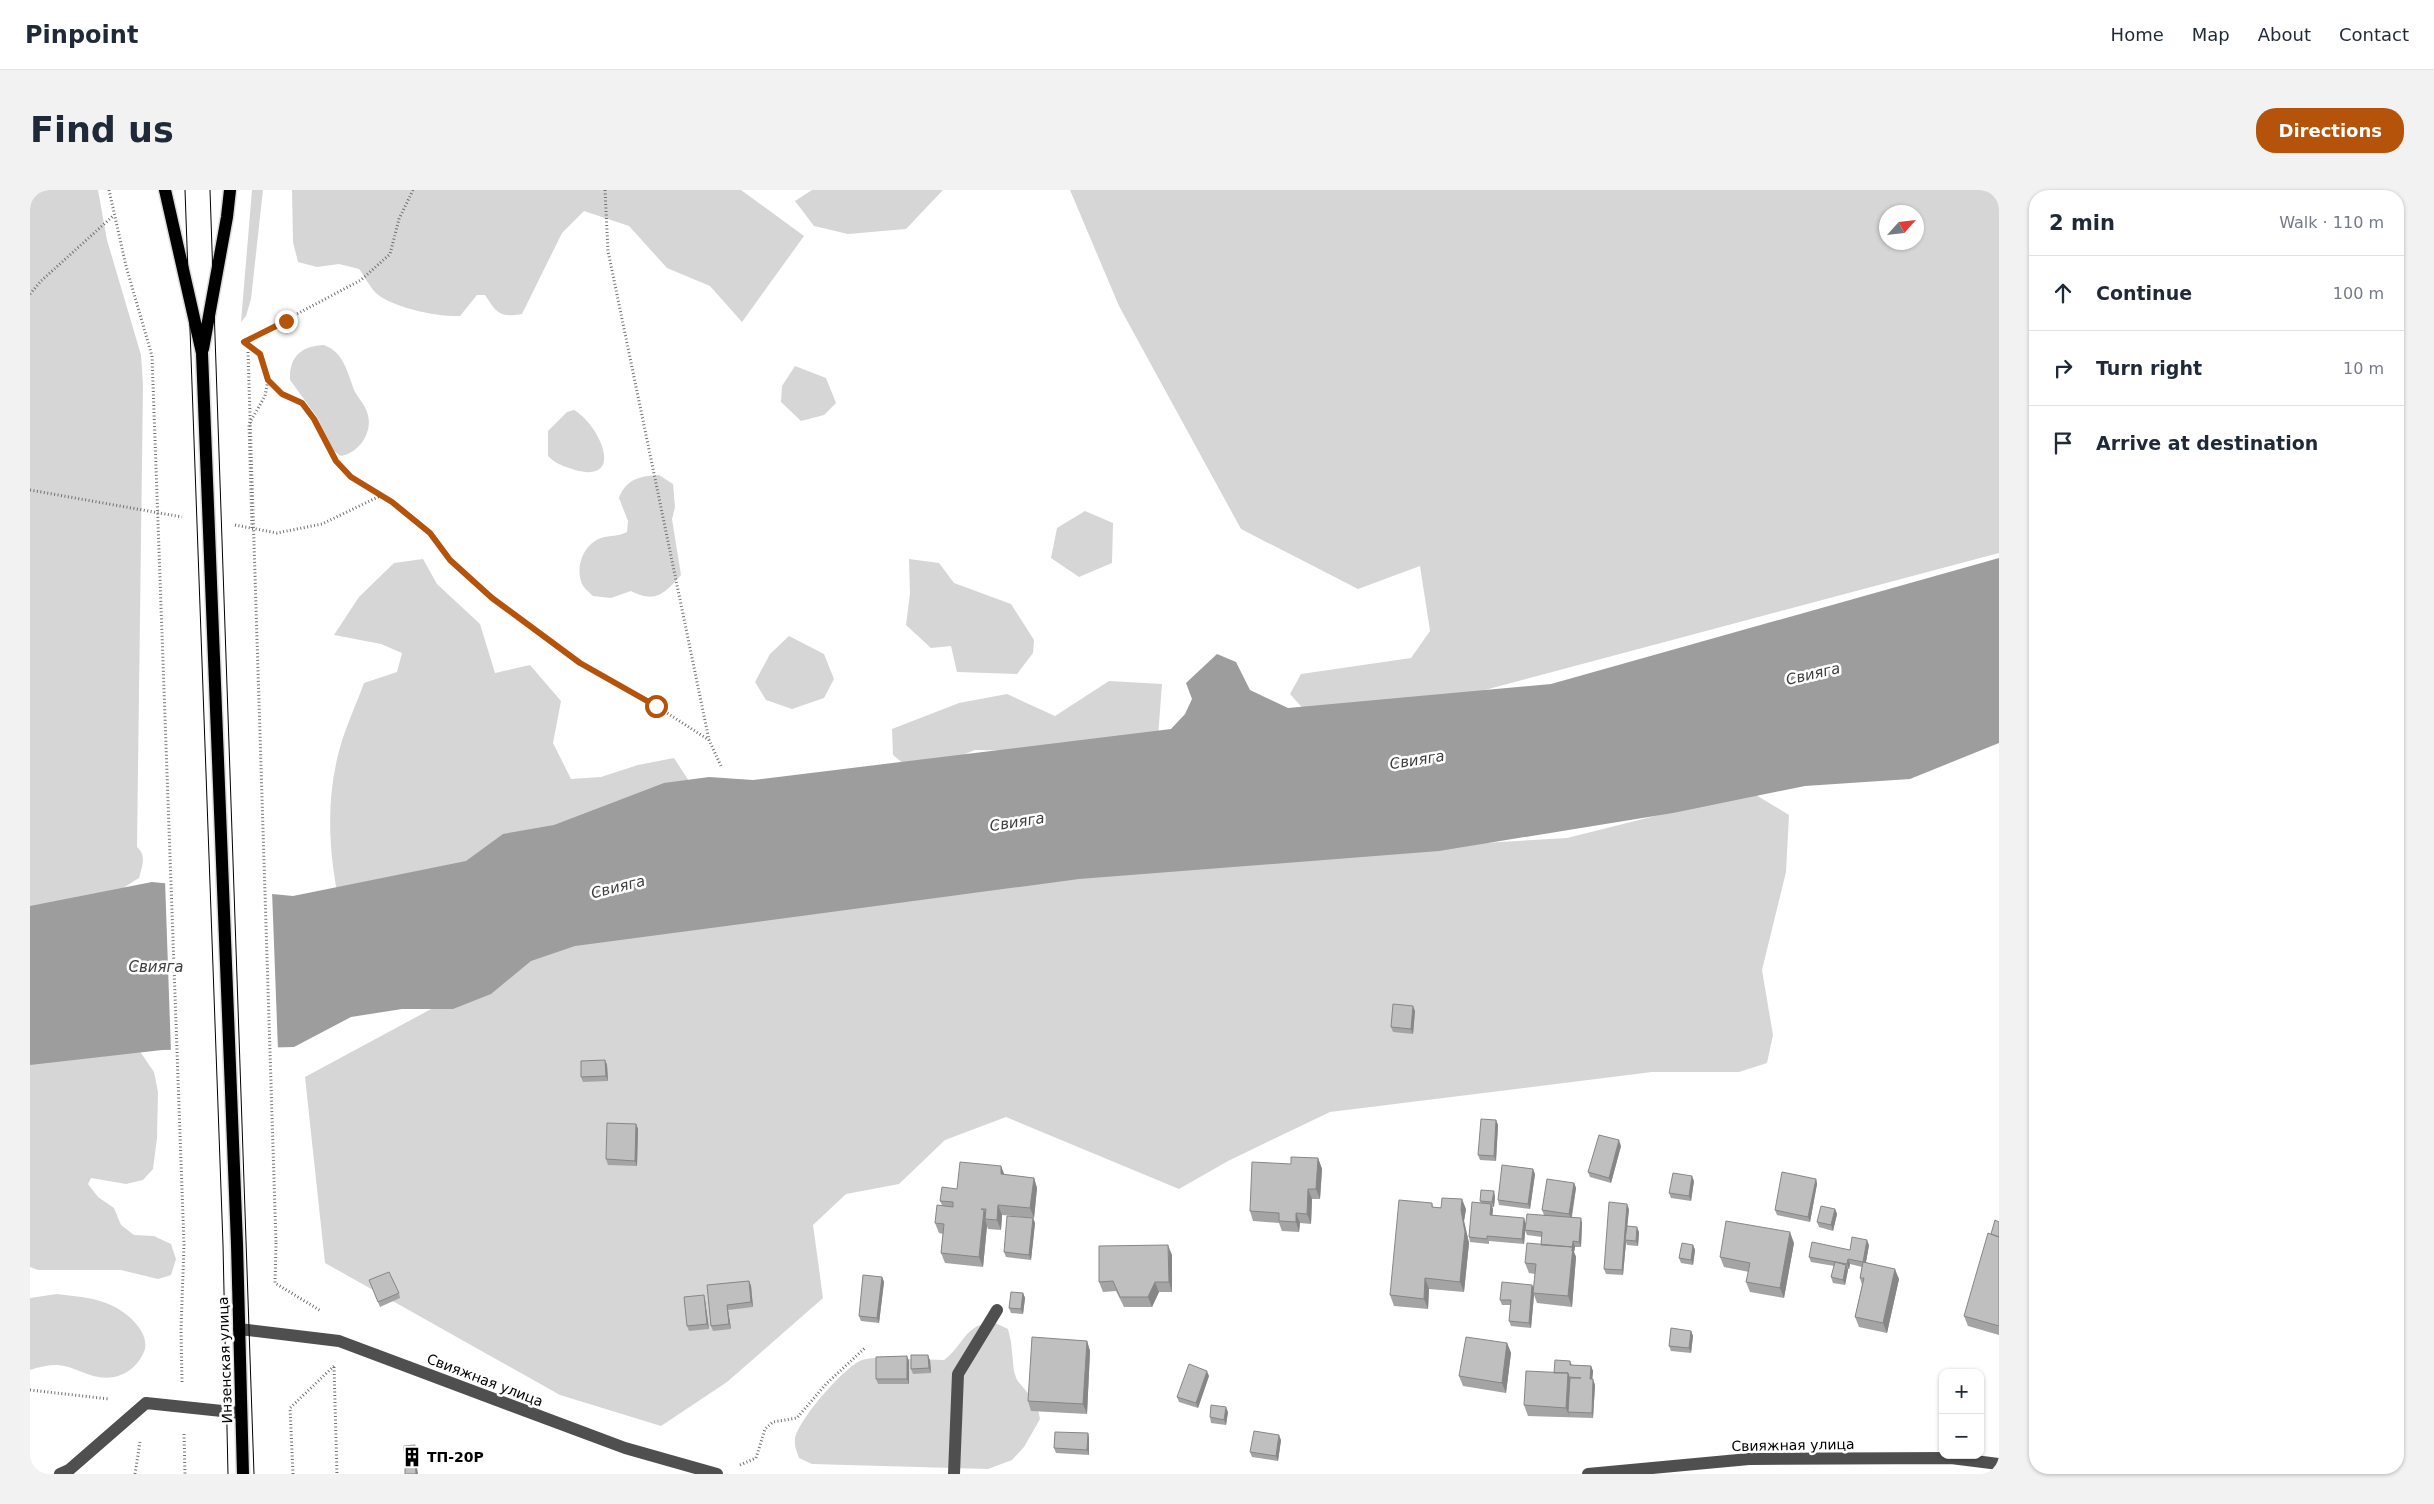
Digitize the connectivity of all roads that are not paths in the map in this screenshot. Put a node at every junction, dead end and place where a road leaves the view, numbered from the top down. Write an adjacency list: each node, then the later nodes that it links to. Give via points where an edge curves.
1 (165, 190): 3 (main road)
2 (230, 190): 3 (main road)
3 (202, 354): 5 (main road, Инзенская улица, bridge)
4 (997, 1310): 11 (street, via 958,1374)
5 (239, 1329): 6 (main road, Инзенская улица); 10 (street, Свияжная улица, via 339,1341 625,1448)
6 (242, 1413): 8 (street, via 146,1403); 9 (main road, Инзенская улица)
7 (1999, 1464): 12 (street, Свияжная улица, via 1951,1458 1749,1459)
8 (60, 1474)
9 (243, 1474)
10 (717, 1474)
11 (954, 1474)
12 (1588, 1474)

